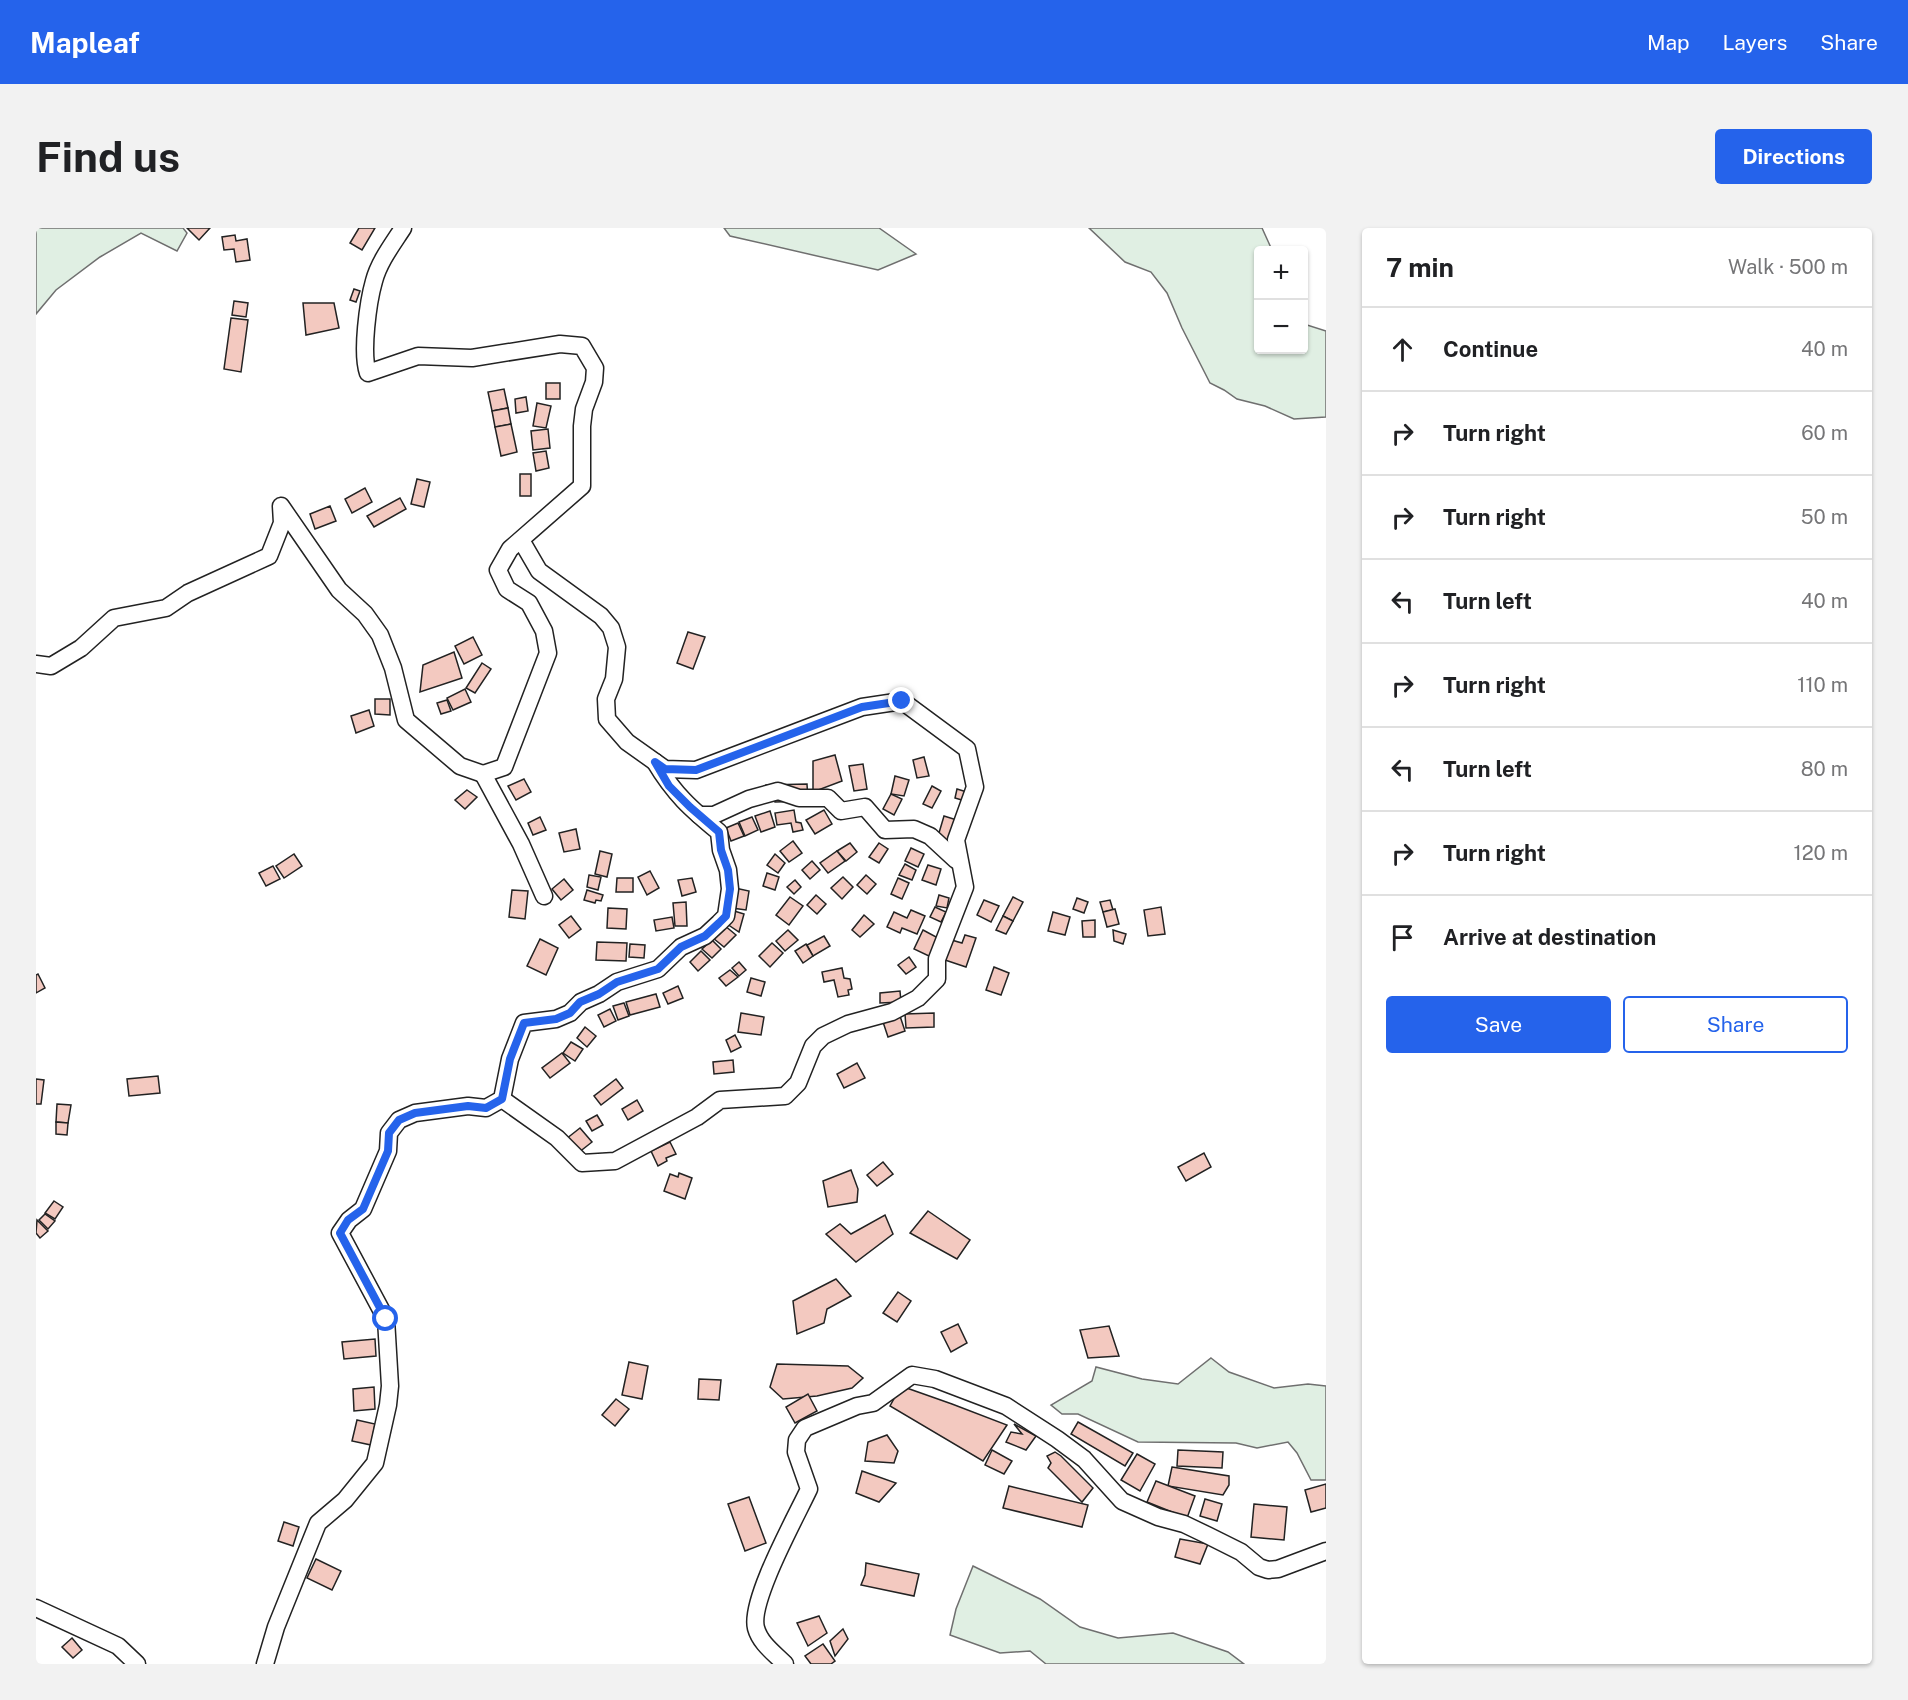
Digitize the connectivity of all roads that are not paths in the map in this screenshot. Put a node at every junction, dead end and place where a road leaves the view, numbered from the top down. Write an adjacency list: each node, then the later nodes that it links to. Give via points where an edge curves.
1 (403, 228): 2 (street, via 374,280 364,362 368,373 418,356 472,358 560,344 582,346 595,368 582,426 582,486)
2 (521, 540): 4 (street, via 539,571 594,610 611,628 617,647 614,679 606,699 607,719 627,742); 5 (street, via 510,549 498,570 507,588 529,603 544,631 548,653 504,767)
3 (36, 664): 5 (street, via 51,666 81,648 114,618 166,608 188,593 269,556 282,523 281,506 339,590 365,614 380,635 406,720 460,766)
4 (655, 762): 6 (street, via 669,786); 9 (street, via 665,769 696,770 862,707 902,701 967,749 975,787 956,840 965,886 937,959 937,979 918,998 892,1012 848,1024 823,1036 813,1046 798,1083 785,1096 720,1100 697,1117 615,1161 582,1163 557,1138)
5 (483, 774): 8 (street)
6 (699, 815): 7 (street, via 714,815 778,791 800,798 828,798 841,810 865,807 885,830 914,829 930,836); 9 (street, via 719,832 730,889 726,916 705,936 681,947 658,969 617,982 556,1019 524,1023 510,1059)
7 (956, 860)
8 (544, 896)
9 (502, 1099): 13 (street, via 486,1108 468,1106 415,1113 399,1120 389,1133 388,1151 363,1209 348,1220 340,1233 386,1319 388,1405 375,1463 345,1500 318,1523)
10 (1326, 1551): 14 (street, via 1278,1569 1258,1567 1241,1552 1209,1536 1122,1501 1084,1459 1006,1406 934,1379 912,1375 873,1403 805,1428 797,1440 796,1452 809,1490 760,1596 755,1626 761,1641)
11 (36, 1608): 12 (street, via 118,1646)
12 (137, 1664)
13 (265, 1664)
14 (785, 1664)

